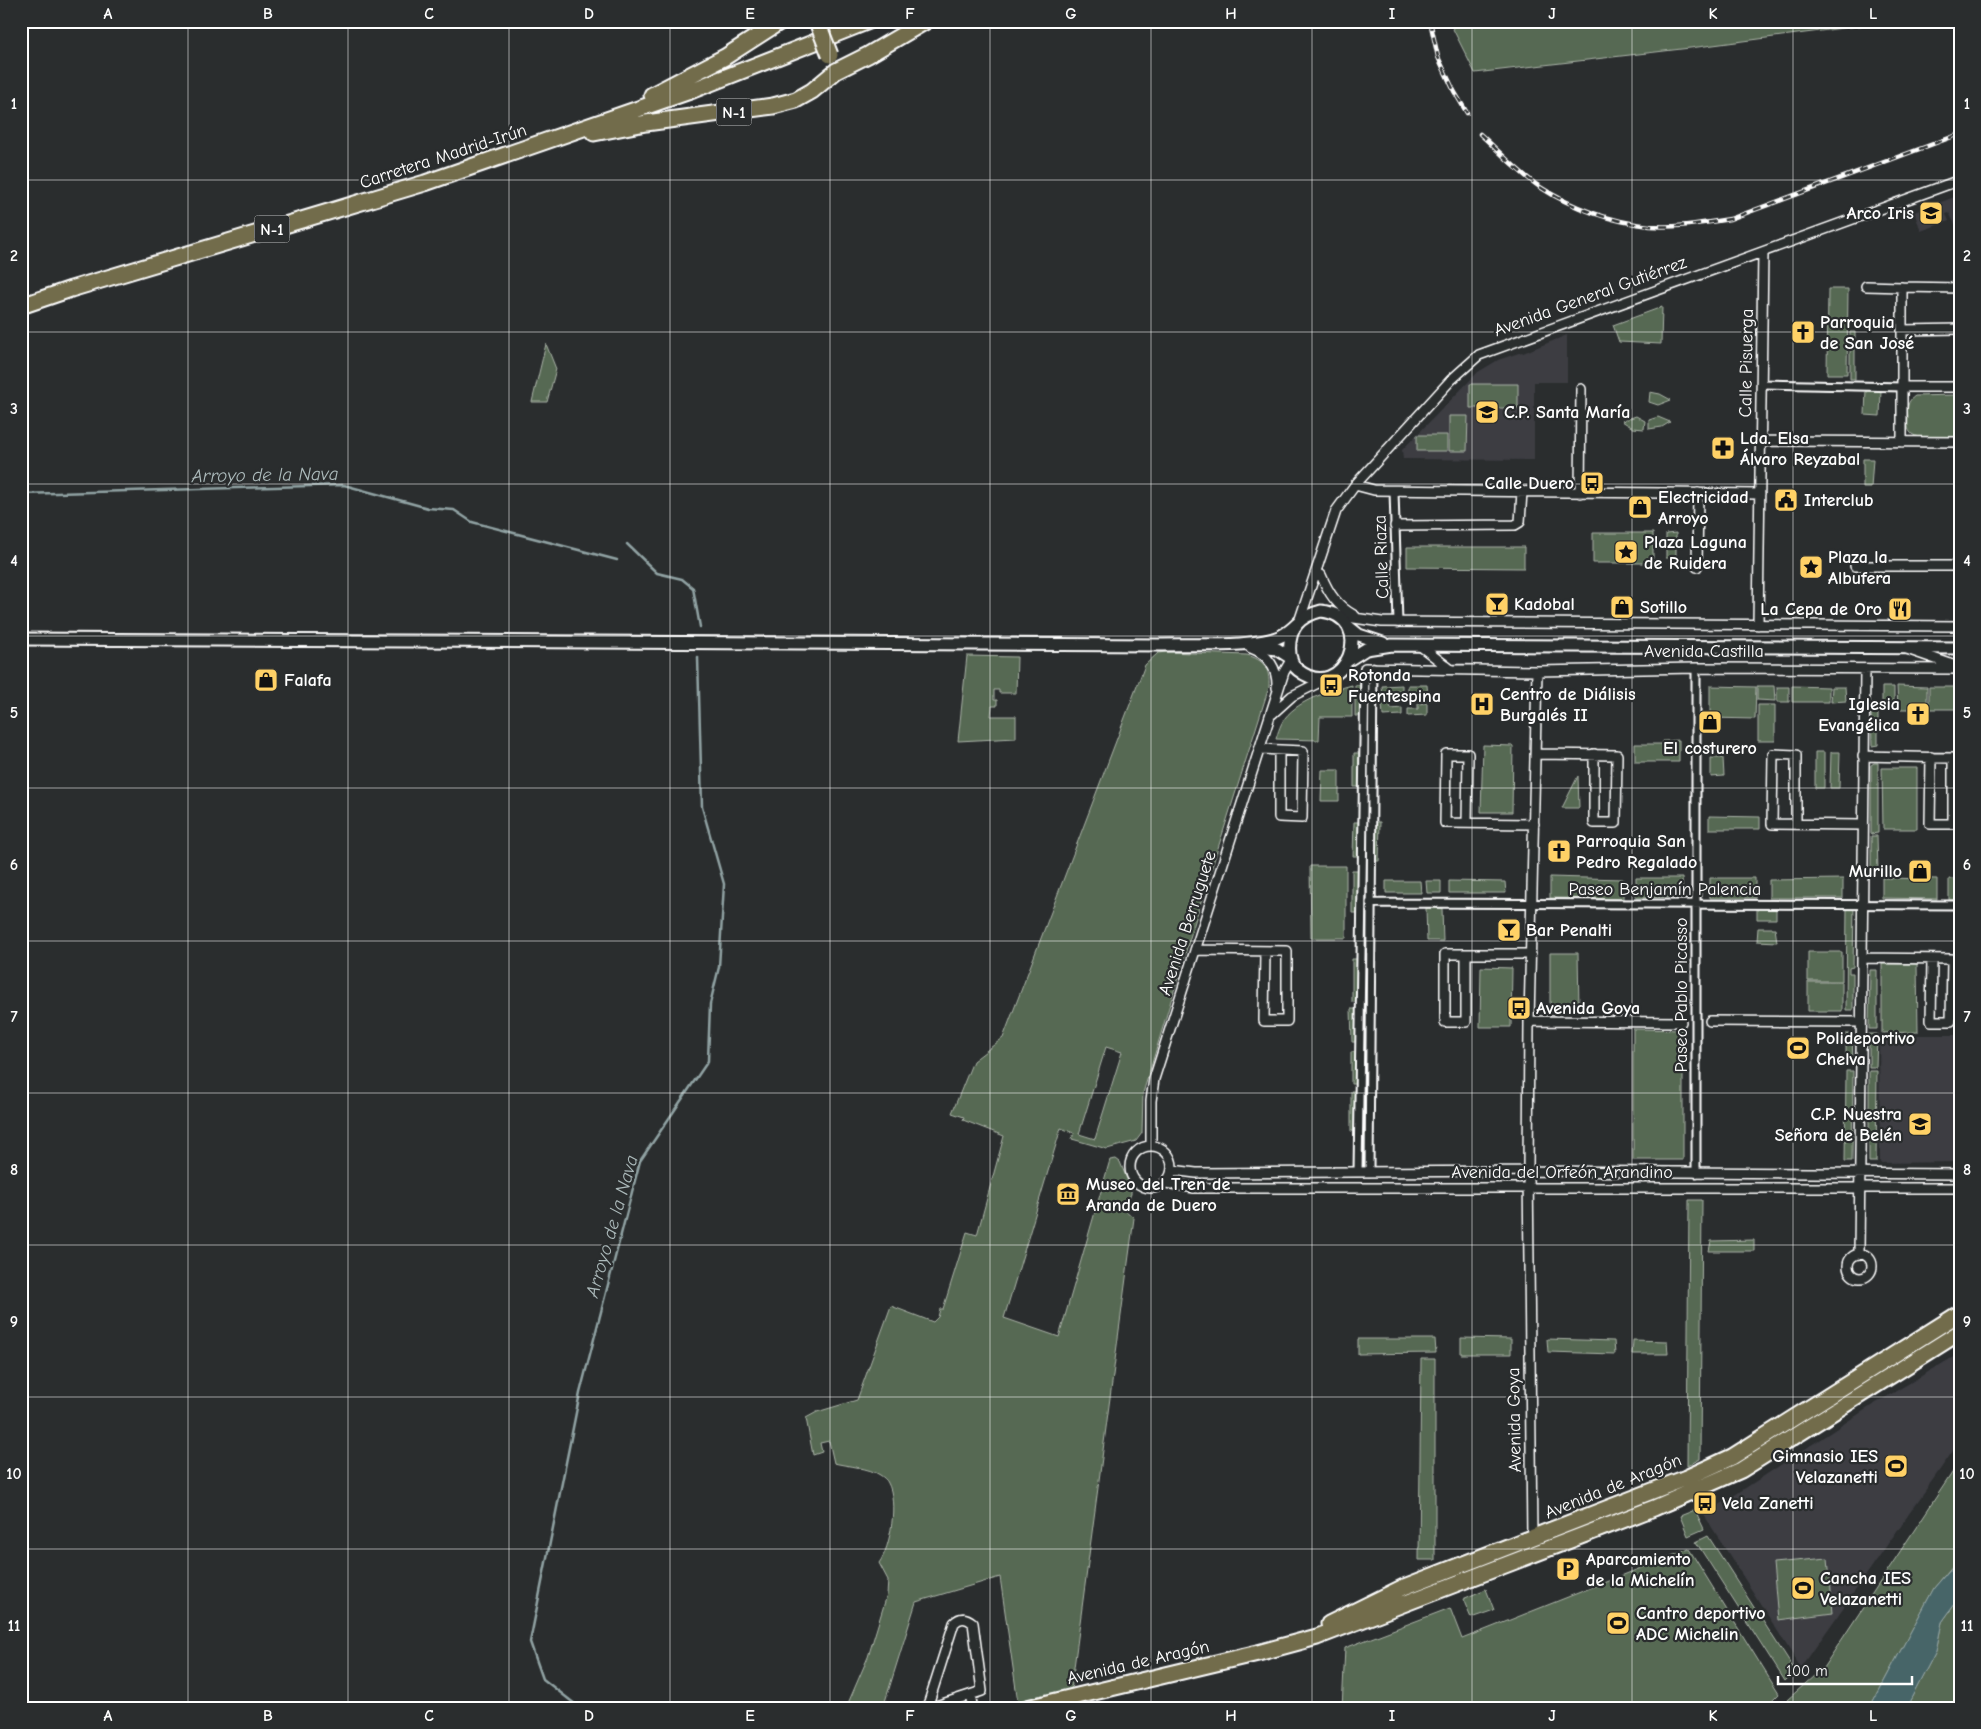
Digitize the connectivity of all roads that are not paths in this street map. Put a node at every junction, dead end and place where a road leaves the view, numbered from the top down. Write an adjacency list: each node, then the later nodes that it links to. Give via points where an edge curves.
1 (781, 21): 6 (highway, N-1, via 667,89 581,122)
2 (869, 21): 6 (highway, Carretera Madrid-Irún / N-1, via 693,90)
3 (926, 21): 5 (highway, N-1)
4 (818, 23): 5 (highway, bridge)
5 (836, 71): 7 (highway, N-1, via 796,100 773,106 646,124)
6 (546, 142): 7 (highway, Carretera Madrid-Irún / N-1)
7 (522, 150): 13 (highway, Carretera Madrid-Irún / N-1, via 425,183)
8 (1960, 180): 9 (street, Avenida General Gutiérrez)
9 (1763, 252): 16 (street, Calle Pisuerga); 23 (street, Avenida General Gutiérrez, via 1479,355 1456,375)
10 (1866, 286): 11 (street)
11 (1902, 287): 12 (street); 15 (street)
12 (1960, 288)
13 (21, 306)
14 (1960, 329): 15 (street)
15 (1902, 330): 17 (street)
16 (1762, 384): 17 (street); 20 (street, Calle Pisuerga)
17 (1902, 387): 18 (street); 21 (street)
18 (1960, 387)
19 (1581, 389): 26 (street)
20 (1761, 441): 21 (street); 28 (street, Calle Pisuerga)
21 (1902, 442): 22 (street)
22 (1960, 442)
23 (1355, 485): 24 (street); 30 (street, Avenida General Gutiérrez, via 1336,511)
24 (1394, 491): 25 (street); 29 (street, Calle Riaza)
25 (1522, 492): 26 (street); 29 (street, via 1522,517 1515,525)
26 (1580, 493): 27 (street)
27 (1698, 493): 28 (street); 33 (street)
28 (1760, 494): 39 (street, Calle Pisuerga)
29 (1395, 526): 37 (street, Calle Riaza)
30 (1320, 559): 34 (street, Avenida General Gutiérrez); 38 (street, Avenida General Gutiérrez)
31 (1855, 566): 32 (street)
32 (1960, 566)
33 (1698, 567)
34 (1321, 576): 35 (street, Avenida General Gutiérrez, via 1324,592); 36 (street, Avenida General Gutiérrez, via 1334,601)
35 (1337, 615): 36 (street, Avenida Castilla); 38 (street, via 1321,611); 41 (street)
36 (1359, 619): 37 (street, Avenida Castilla)
37 (1398, 622): 39 (street, Avenida Castilla)
38 (1298, 623): 43 (street, via 1279,637); 48 (street, via 1292,639)
39 (1758, 625): 40 (street, Avenida Castilla)
40 (1960, 626)
41 (1349, 627): 44 (street, Avenida Castilla, via 1367,639); 49 (street, via 1352,643)
42 (21, 639): 43 (street)
43 (1239, 644): 48 (street, via 1277,649); 57 (street, via 1257,650 1272,664 1278,682)
44 (1392, 645): 45 (street, Avenida Castilla); 49 (street, Avenida Castilla, via 1366,649)
45 (1419, 645): 46 (street, Avenida Castilla); 51 (street)
46 (1902, 647): 47 (street, Avenida Castilla); 53 (street, Avenida Castilla)
47 (1960, 648)
48 (1291, 659): 56 (street, via 1295,668 1306,675); 57 (street, Avenida Berruguete)
49 (1348, 661): 56 (street, via 1339,672)
50 (1369, 667): 51 (street, Avenida Castilla); 65 (street)
51 (1449, 668): 55 (street, Avenida Castilla)
52 (1696, 668): 54 (street, Avenida Castilla); 55 (street, Avenida Castilla); 73 (street, Paseo Pablo Picasso)
53 (1960, 668): 54 (street, Avenida Castilla)
54 (1864, 669): 63 (street)
55 (1537, 671): 61 (street, Avenida Goya)
56 (1328, 678): 58 (street, Avenida Berruguete, via 1292,696)
57 (1277, 696): 58 (street, Avenida Berruguete)
58 (1272, 714): 59 (street, Avenida Berruguete)
59 (1260, 749): 60 (street); 78 (street, Avenida Berruguete)
60 (1280, 750): 60 (street, via 1303,751 1302,818 1279,817)
61 (1536, 754): 62 (street); 67 (street, Avenida Goya)
62 (1594, 754): 62 (street, via 1617,755 1616,823 1594,823)
63 (1863, 756): 64 (street); 69 (street)
64 (1931, 757): 64 (street, via 1954,758 1953,824 1930,824)
65 (1367, 817): 70 (street); 71 (street)
66 (1467, 823): 66 (street, via 1445,823 1446,754 1468,754); 67 (street)
67 (1534, 824): 72 (street, Avenida Goya)
68 (1796, 824): 68 (street, via 1772,824 1773,754 1796,755); 69 (street)
69 (1862, 825): 74 (street)
70 (1362, 865): 71 (street); 77 (street)
71 (1371, 865): 76 (street)
72 (1532, 903): 73 (street, Paseo Benjamín Palencia); 76 (street, Paseo Benjamín Palencia); 83 (street, Avenida Goya)
73 (1696, 904): 74 (street, Paseo Benjamín Palencia); 103 (street, Paseo Pablo Picasso)
74 (1862, 904): 75 (street, Paseo Benjamín Palencia); 84 (street)
75 (1960, 904)
76 (1370, 906): 77 (street, Paseo Benjamín Palencia); 81 (street)
77 (1362, 910): 80 (street)
78 (1195, 950): 79 (street); 98 (street, Avenida Berruguete, via 1154,1079)
79 (1265, 951): 79 (street, via 1288,951 1287,1020 1264,1021)
80 (1361, 954): 81 (street); 86 (street)
81 (1370, 954): 87 (street)
82 (1466, 954): 82 (street, via 1445,954 1445,1022 1466,1022); 83 (street)
83 (1531, 954): 88 (street, Avenida Goya)
84 (1862, 958): 85 (street); 91 (street)
85 (1932, 959): 85 (street, via 1952,959 1951,1022 1931,1021)
86 (1361, 1006): 87 (street); 93 (street)
87 (1370, 1006): 92 (street)
88 (1529, 1021): 90 (street); 100 (street, Avenida Goya)
89 (1710, 1021): 91 (street)
90 (1681, 1022)
91 (1861, 1022): 104 (street)
92 (1369, 1046): 93 (street); 95 (street)
93 (1360, 1047): 94 (street)
94 (1360, 1088): 95 (street); 97 (street)
95 (1369, 1089): 96 (street)
96 (1369, 1136): 97 (street); 102 (street)
97 (1359, 1137): 101 (street)
98 (1151, 1145): 99 (street, via 1167,1152); 106 (street, via 1140,1148 1132,1156 1129,1167 1132,1178 1149,1189)
99 (1172, 1170): 101 (street, Avenida del Orfeón Arandino, via 1196,1173); 106 (street)
100 (1528, 1171): 102 (street, Avenida del Orfeón Arandino); 103 (street, Avenida del Orfeón Arandino); 107 (street, Avenida Goya)
101 (1358, 1172): 102 (street, Avenida del Orfeón Arandino)
102 (1369, 1172)
103 (1696, 1173): 104 (street, Avenida del Orfeón Arandino)
104 (1860, 1173): 105 (street, Avenida del Orfeón Arandino); 109 (street)
105 (1960, 1174)
106 (1166, 1183): 107 (street, Avenida del Orfeón Arandino, via 1194,1188)
107 (1528, 1188): 109 (street, Avenida del Orfeón Arandino); 113 (street, Avenida Goya)
108 (1960, 1188): 109 (street, Avenida del Orfeón Arandino)
109 (1860, 1189): 110 (street)
110 (1859, 1254)
111 (1960, 1312): 113 (highway, Avenida de Aragón, via 1732,1457)
112 (1960, 1332): 114 (highway, Avenida de Aragón, via 1741,1470 1654,1508)
113 (1532, 1538): 114 (street, via 1488,1565); 115 (highway, Avenida de Aragón, via 1404,1587 1321,1628)
114 (1487, 1572): 115 (highway, Avenida de Aragón, via 1317,1637)
115 (1258, 1653): 119 (highway, Avenida de Aragón)
116 (970, 1696): 117 (street); 117 (street, via 982,1691 982,1687 973,1623 962,1618 954,1623); 118 (street)
117 (928, 1708)
118 (973, 1708)
119 (1027, 1708)

